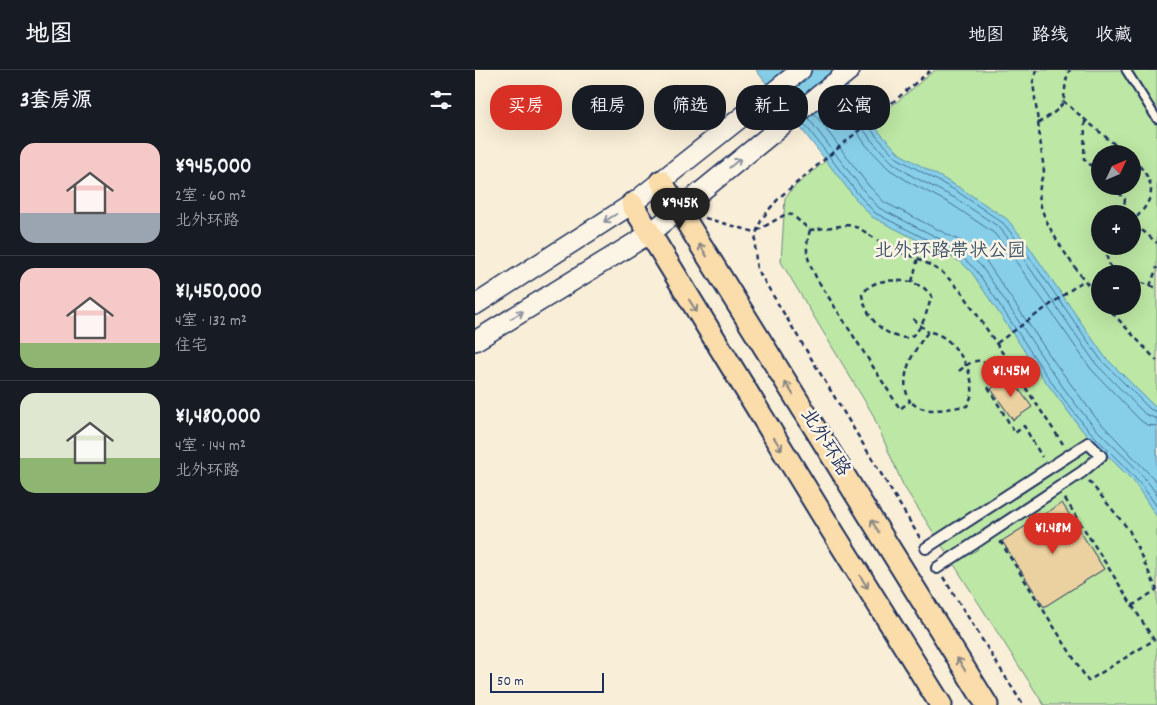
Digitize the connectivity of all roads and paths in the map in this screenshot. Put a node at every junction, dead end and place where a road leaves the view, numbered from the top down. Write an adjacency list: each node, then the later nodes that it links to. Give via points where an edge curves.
1 (801, 70): 14 (main road)
2 (851, 70): 16 (main road, one-way to 2)
3 (931, 70): 21 (path, via 795,183 769,209)
4 (1037, 70): 10 (path, via 1033,82)
5 (1070, 70): 7 (path, via 1066,76)
6 (1126, 70): 8 (lane)
7 (1063, 101): 9 (path); 10 (path, via 1060,107)
8 (1157, 119)
9 (1085, 121): 11 (path); 12 (path, via 1085,159)
10 (1037, 124): 26 (path, via 1044,171 1040,185 1043,214)
11 (1115, 145)
12 (1091, 165)
13 (1141, 167): 17 (path, via 1151,177 1154,189 1149,206)
14 (661, 181): 15 (main road); 16 (main road, 北外环路)
15 (632, 204): 22 (main road, 北外环路); 32 (main road, one-way to 32)
16 (678, 209): 22 (main road); 53 (main road, 北外环路, one-way to 16)
17 (1141, 214)
18 (705, 218): 21 (path)
19 (810, 230): 21 (path, via 791,214 786,214); 24 (path, via 848,225 859,228 892,250); 42 (path, via 807,258 817,279 900,409)
20 (1141, 230): 23 (path)
21 (755, 232): 48 (path, 北外环路, via 757,268)
22 (649, 234): 37 (main road, one-way to 22); 52 (main road, 北外环路, one-way to 52)
23 (1157, 243)
24 (918, 258): 27 (path); 38 (path, via 943,273 962,292)
25 (1157, 267): 29 (path)
26 (1084, 281): 31 (path); 38 (path)
27 (913, 282): 35 (path, via 932,296); 35 (path, via 884,280 873,284 862,295 863,301 884,333 911,337)
28 (1141, 283): 29 (path)
29 (1150, 286): 30 (path)
30 (1157, 288)
31 (1091, 289)
32 (475, 305)
33 (1114, 315): 39 (path)
34 (913, 320): 35 (path)
35 (921, 326): 36 (path)
36 (928, 332): 40 (path, via 943,337); 42 (path, via 917,346 906,372 905,393)
37 (475, 341)
38 (997, 343): 43 (path)
39 (1157, 361)
40 (966, 365): 41 (path); 42 (path, via 973,389 967,406 927,410 917,408); 44 (path, via 983,361 994,372 999,379 987,388 1015,432 1024,426)
41 (959, 372)
42 (910, 401)
43 (1070, 455): 44 (street); 45 (street, via 1088,443 1101,456)
44 (1049, 469): 48 (street)
45 (1082, 472): 46 (street); 50 (path, via 1129,530)
46 (1058, 487): 47 (street); 51 (path)
47 (993, 530): 49 (street); 51 (path, via 1088,681 1154,640)
48 (926, 548)
49 (937, 568): 54 (path)
50 (1157, 590): 51 (path)
51 (1132, 606)
52 (941, 705)
53 (987, 705)
54 (1023, 705)

